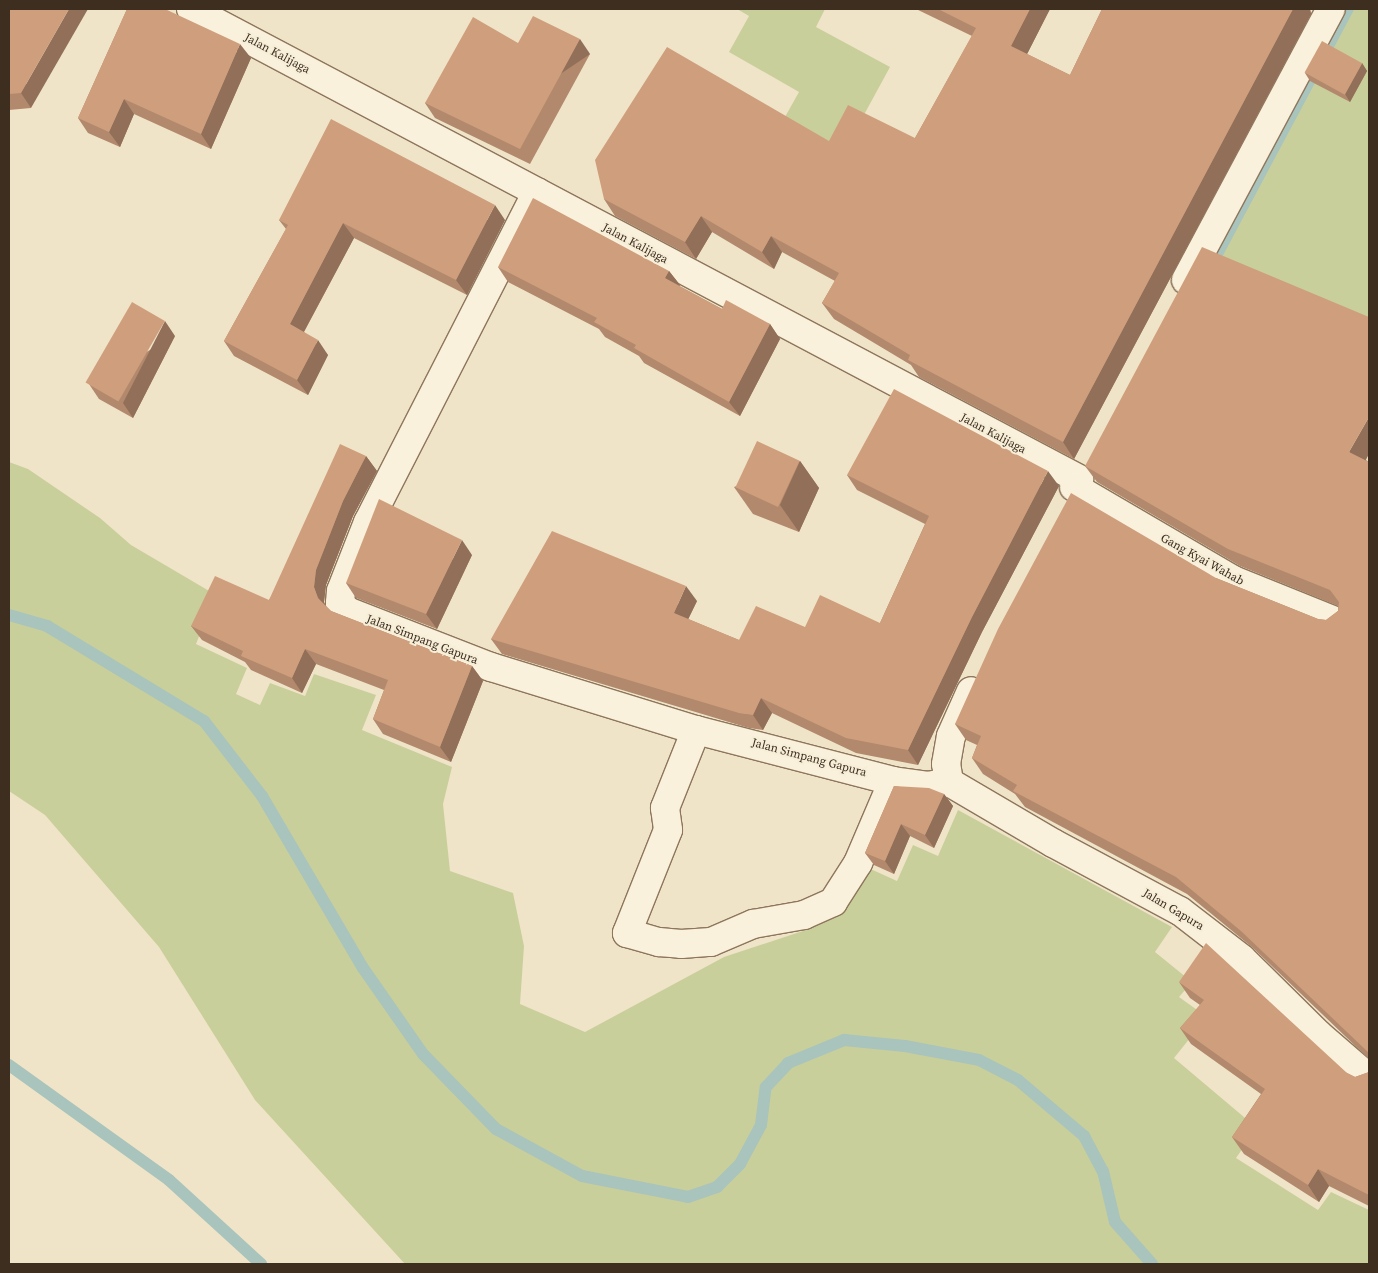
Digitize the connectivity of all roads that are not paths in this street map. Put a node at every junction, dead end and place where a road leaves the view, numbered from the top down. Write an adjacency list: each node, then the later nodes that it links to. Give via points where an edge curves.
1 (191, 9): 3 (street, Jalan Kalijaga)
2 (1331, 9): 4 (street)
3 (537, 192): 6 (street, Jalan Kalijaga); 10 (street, Jalan Simpang Gapura, via 368,522 340,590 340,603 347,611 491,667)
4 (1172, 306)
5 (1093, 453): 6 (street)
6 (1076, 483): 7 (street); 8 (street, Gang Kyai Wahab, via 1233,580)
7 (1061, 513)
8 (1335, 622)
9 (984, 664): 12 (street, via 951,736 946,764)
10 (696, 730): 11 (street, Jalan Simpang Gapura); 11 (street, via 664,808 668,830 628,933 659,942 711,942 753,924 804,915 833,902 858,863)
11 (894, 781): 12 (street, Jalan Simpang Gapura, via 928,786)
12 (949, 782): 13 (street, Jalan Gapura, via 1053,843 1180,911 1242,959 1318,1034)
13 (1369, 1078)

